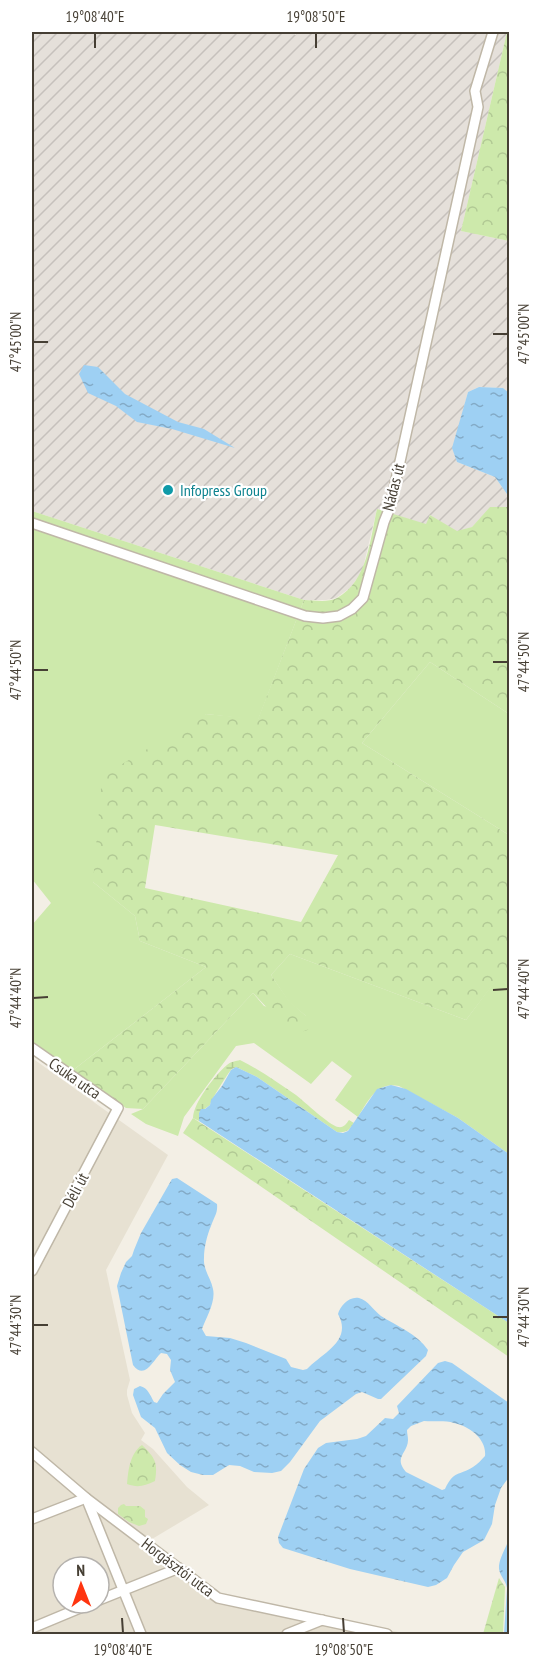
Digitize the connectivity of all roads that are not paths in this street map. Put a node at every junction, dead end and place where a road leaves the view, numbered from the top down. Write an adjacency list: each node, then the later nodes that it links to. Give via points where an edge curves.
1 (493, 32): 2 (street, Nádas út, via 475,91 478,107 390,507 363,598 339,616 305,616)
2 (32, 523)
3 (32, 1051): 4 (street, Csuka utca)
4 (118, 1108): 5 (street, Déli út)
5 (32, 1271)
6 (32, 1452): 7 (street, Horgásztói utca)
7 (86, 1498): 8 (street); 9 (street, Horgásztói utca); 10 (street)
8 (32, 1519)
9 (179, 1568): 10 (street); 13 (street, Horgásztói utca, via 218,1598)
10 (123, 1591): 11 (street); 16 (street)
11 (111, 1596)
12 (63, 1615): 15 (street)
13 (322, 1620): 14 (street, Horgásztói utca); 17 (street)
14 (339, 1624): 18 (street); 19 (street, Horgásztói utca)
15 (32, 1628)
16 (141, 1635)
17 (287, 1635)
18 (343, 1635)
19 (387, 1635)

